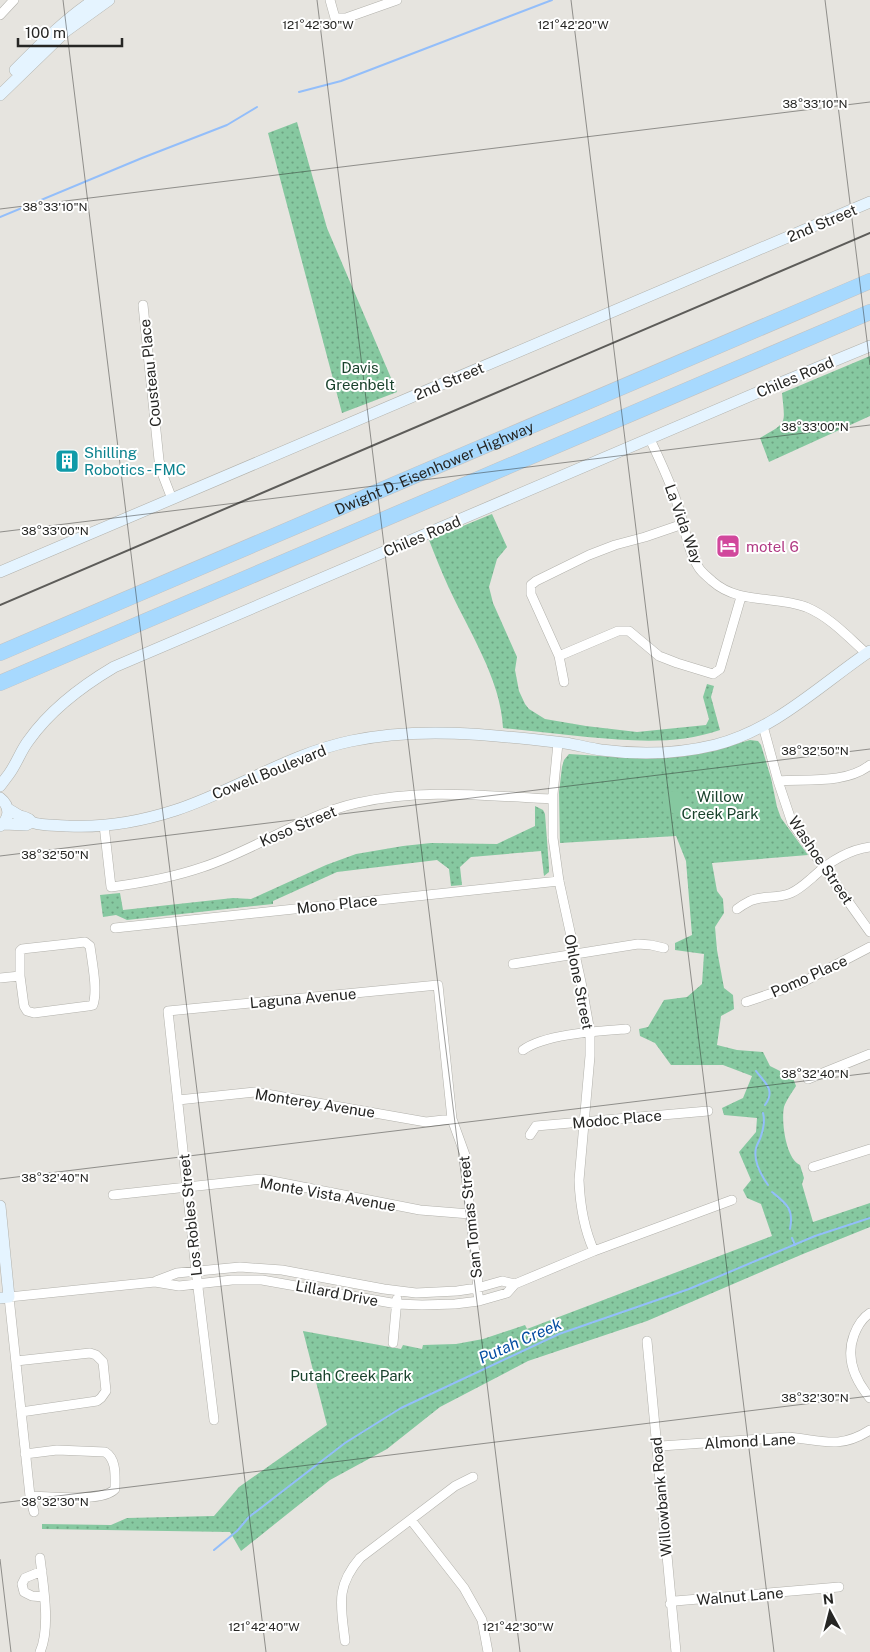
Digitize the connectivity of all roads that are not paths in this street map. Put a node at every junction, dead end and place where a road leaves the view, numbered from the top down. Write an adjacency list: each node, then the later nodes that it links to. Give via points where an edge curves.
1 (14, 0): 6 (street)
2 (94, 0): 7 (street, via 50,34)
3 (109, 0): 7 (street, via 66,31)
4 (330, 0): 5 (street, via 335,18 346,18)
5 (396, 0)
6 (0, 15)
7 (0, 92)
8 (870, 202): 14 (street, 2nd Street)
9 (870, 282): 19 (highway, Dwight D. Eisenhower Highway)
10 (143, 305): 14 (street, Cousteau Place, via 159,460)
11 (870, 312): 22 (highway, Dwight D. Eisenhower Highway)
12 (870, 346): 13 (street, Chiles Road)
13 (650, 440): 15 (street, La Vida Way, via 674,493); 26 (street, Chiles Road, via 114,667 91,680 45,720)
14 (172, 499): 16 (street, 2nd Street)
15 (683, 524): 17 (street, La Vida Way, via 699,568 716,585); 20 (street, via 589,555 531,585 531,594)
16 (0, 572)
17 (741, 597): 18 (street, La Vida Way, via 783,600 806,607 828,618); 20 (street, via 720,669 713,674 659,656 624,630)
18 (868, 652): 23 (street, Cowell Boulevard, via 785,713)
19 (0, 653)
20 (559, 656): 21 (street)
21 (564, 682)
22 (0, 683)
23 (760, 727): 24 (street, Cowell Boulevard, via 664,746); 27 (street, Washoe Street)
24 (564, 743): 29 (street, Ohlone Street); 33 (street, Cowell Boulevard, via 440,732 350,741 289,760 177,810)
25 (870, 765): 27 (street, via 842,778)
26 (10, 773): 28 (street); 30 (street)
27 (778, 781): 35 (street, Washoe Street, via 792,823)
28 (0, 786)
29 (552, 799): 33 (street, Koso Street, via 422,794 356,803 330,811 204,867 111,887); 36 (street, Ohlone Street)
30 (5, 804): 31 (street, Cowell Boulevard); 32 (street, via 8,814)
31 (32, 822): 32 (street, Cowell Boulevard); 33 (street, Cowell Boulevard)
32 (2, 825)
33 (104, 825)
34 (870, 847): 35 (street, via 842,855)
35 (825, 868): 37 (street, via 801,888 780,896 751,900); 39 (street, Washoe Street)
36 (559, 881): 38 (street, Mono Place); 42 (street, Ohlone Street)
37 (737, 909)
38 (115, 928)
39 (870, 932)
40 (870, 947): 47 (street, Pomo Place, via 799,984)
41 (664, 948): 42 (street, via 638,944)
42 (575, 955): 43 (street); 50 (street, Ohlone Street)
43 (513, 964)
44 (20, 976): 44 (street, via 27,1011 34,1013 92,1005 94,1000 90,946 85,942 22,949); 45 (street)
45 (0, 978)
46 (438, 985): 48 (street, Laguna Avenue); 56 (street, San Tomas Street)
47 (746, 1002)
48 (168, 1011): 54 (street, Los Robles Street)
49 (626, 1029): 50 (street)
50 (590, 1032): 51 (street, via 543,1039); 57 (street, Ohlone Street)
51 (523, 1050)
52 (870, 1054): 53 (street)
53 (808, 1079)
54 (178, 1100): 56 (street, Monterey Avenue, via 255,1092 426,1122); 61 (street, Los Robles Street)
55 (708, 1111): 57 (street, Modoc Place)
56 (452, 1119): 65 (street, San Tomas Street, via 464,1155)
57 (583, 1122): 58 (street, Modoc Place, via 536,1126); 66 (street, Ohlone Street, via 580,1197)
58 (530, 1136)
59 (870, 1149): 60 (street)
60 (813, 1167)
61 (187, 1186): 62 (street, Monte Vista Avenue); 65 (street, Monte Vista Avenue, via 262,1180 420,1210); 67 (street, Los Robles Street)
62 (114, 1195)
63 (732, 1200): 66 (street, Lillard Drive)
64 (0, 1206): 76 (street)
65 (470, 1214): 73 (street, San Tomas Street)
66 (594, 1251): 71 (street, Lillard Drive)
67 (196, 1271): 68 (street, Lillard Drive, via 248,1267); 69 (street, Lillard Drive, via 177,1273); 70 (street, Los Robles Street)
68 (305, 1274): 72 (street); 74 (street, Lillard Drive)
69 (155, 1282): 70 (street, Lillard Drive, via 179,1286); 76 (street, Lillard Drive)
70 (198, 1284): 72 (street, Lillard Drive, via 244,1280); 86 (street, Los Robles Street)
71 (515, 1284): 73 (street, Lillard Drive, via 502,1281); 77 (street, Lillard Drive, via 507,1293)
72 (302, 1286): 78 (street, Lillard Drive)
73 (477, 1288): 75 (street, Lillard Drive); 77 (street, San Tomas Street)
74 (398, 1291): 75 (street, Lillard Drive); 78 (street)
75 (436, 1292): 79 (street)
76 (5, 1297): 83 (street)
77 (479, 1301): 79 (street, Lillard Drive)
78 (397, 1304): 79 (street, Lillard Drive); 82 (street)
79 (436, 1305)
80 (870, 1313): 84 (street, via 856,1328 850,1360 861,1387)
81 (647, 1341): 88 (street, Willowbank Road)
82 (393, 1344)
83 (16, 1361): 85 (street); 85 (street, via 96,1355 103,1362 106,1391 97,1401)
84 (870, 1398)
85 (21, 1412): 89 (street)
86 (214, 1420)
87 (870, 1430): 88 (street, Almond Lane, via 843,1442 824,1443 788,1437 661,1446)
88 (656, 1449): 98 (street, Willowbank Road)
89 (26, 1454): 91 (street); 91 (street, via 57,1450 105,1452 112,1459 114,1468 115,1489 108,1495 93,1498)
90 (474, 1477): 93 (street, via 455,1486)
91 (30, 1496): 92 (street)
92 (34, 1512)
93 (411, 1520): 99 (street, via 352,1567 342,1587); 101 (street, via 482,1620)
94 (40, 1558): 95 (street)
95 (42, 1571): 97 (street); 97 (street, via 25,1578 22,1584 24,1592)
96 (839, 1587): 98 (street, Walnut Lane)
97 (44, 1597): 100 (street, via 45,1624)
98 (670, 1604): 102 (street, Willowbank Road)
99 (345, 1641)
100 (40, 1652)
101 (488, 1652)
102 (676, 1652)

